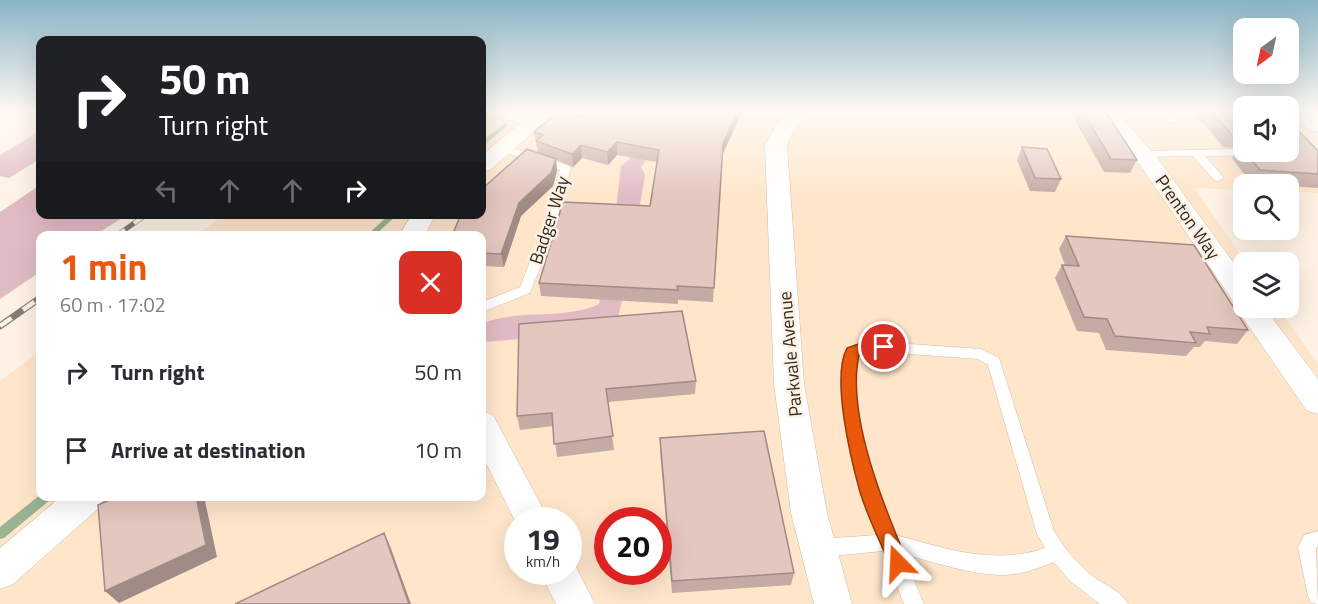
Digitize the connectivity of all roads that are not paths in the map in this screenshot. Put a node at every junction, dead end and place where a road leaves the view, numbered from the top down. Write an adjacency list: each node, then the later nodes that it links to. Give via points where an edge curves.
1 (511, 140): 4 (street)
2 (778, 140): 19 (street, Parkvale Avenue, via 789,384)
3 (1131, 140): 6 (street, Prenton Way)
4 (502, 148): 8 (street); 11 (lane, Badger Way, via 566,168 547,234 525,290)
5 (1233, 153): 7 (lane)
6 (1143, 154): 7 (lane); 10 (street, Prenton Way)
7 (1197, 154): 9 (lane)
8 (486, 162)
9 (1218, 178)
10 (1233, 281)
11 (486, 305)
12 (1258, 318): 13 (street)
13 (1318, 402)
14 (486, 432): 16 (street)
15 (82, 501): 21 (street)
16 (525, 507)
17 (1318, 539): 23 (lane, via 1310,541 1307,548)
18 (891, 542): 19 (lane); 20 (lane, via 962,561 1004,566); 20 (lane, via 869,493 853,423 848,360 852,352 867,346 981,354 994,362 1030,487); 26 (lane)
19 (818, 548): 25 (street, Parkvale Avenue)
20 (1056, 553): 27 (lane, via 1072,571)
21 (0, 571)
22 (566, 585): 24 (street)
23 (1318, 596)
24 (576, 604)
25 (833, 604)
26 (914, 604)
27 (1118, 604)

